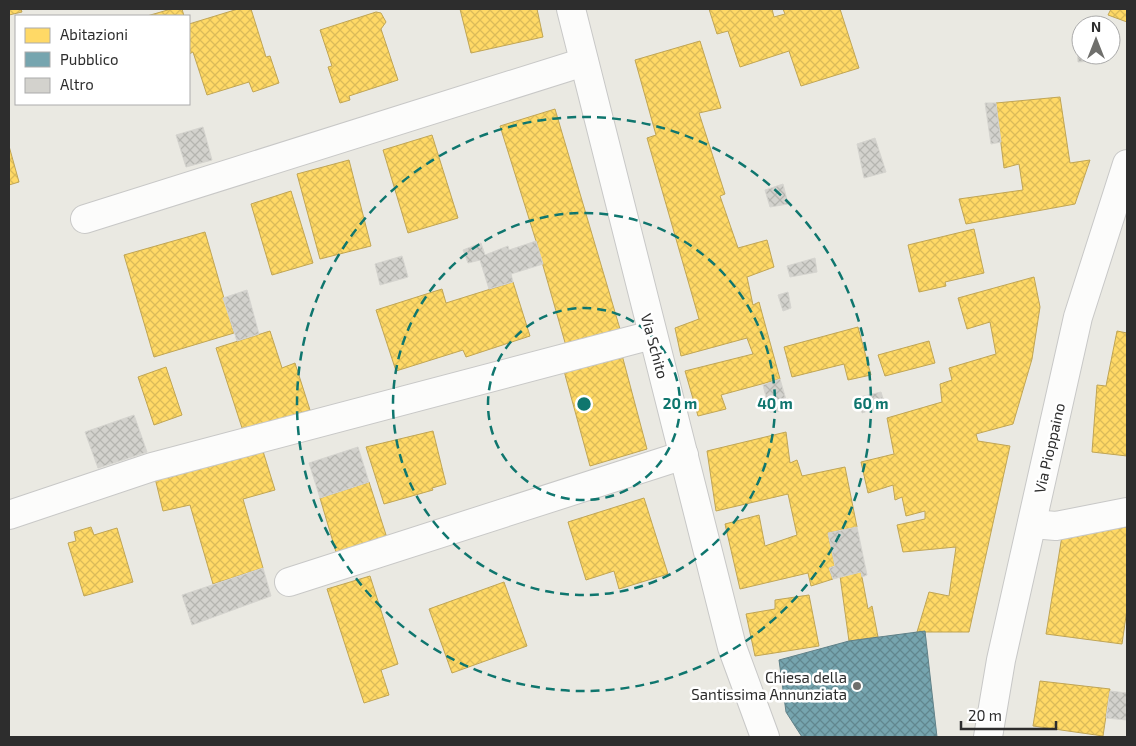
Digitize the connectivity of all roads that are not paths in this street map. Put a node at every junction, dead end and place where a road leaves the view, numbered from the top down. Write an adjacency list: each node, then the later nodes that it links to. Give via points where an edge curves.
1 (571, 9): 2 (street, Via Schito)
2 (584, 62): 4 (street); 5 (street, Via Schito)
3 (1127, 164): 9 (street, Via Pioppaino, via 1078,317)
4 (85, 219)
5 (652, 335): 6 (street, Via Schito); 8 (street, via 152,467)
6 (684, 455): 10 (street); 11 (street, Via Schito, via 732,647)
7 (1127, 512): 9 (street, via 1056,526)
8 (9, 514)
9 (1032, 524): 12 (street, Via Pioppaino, via 1001,660)
10 (289, 582)
11 (766, 737)
12 (988, 737)

